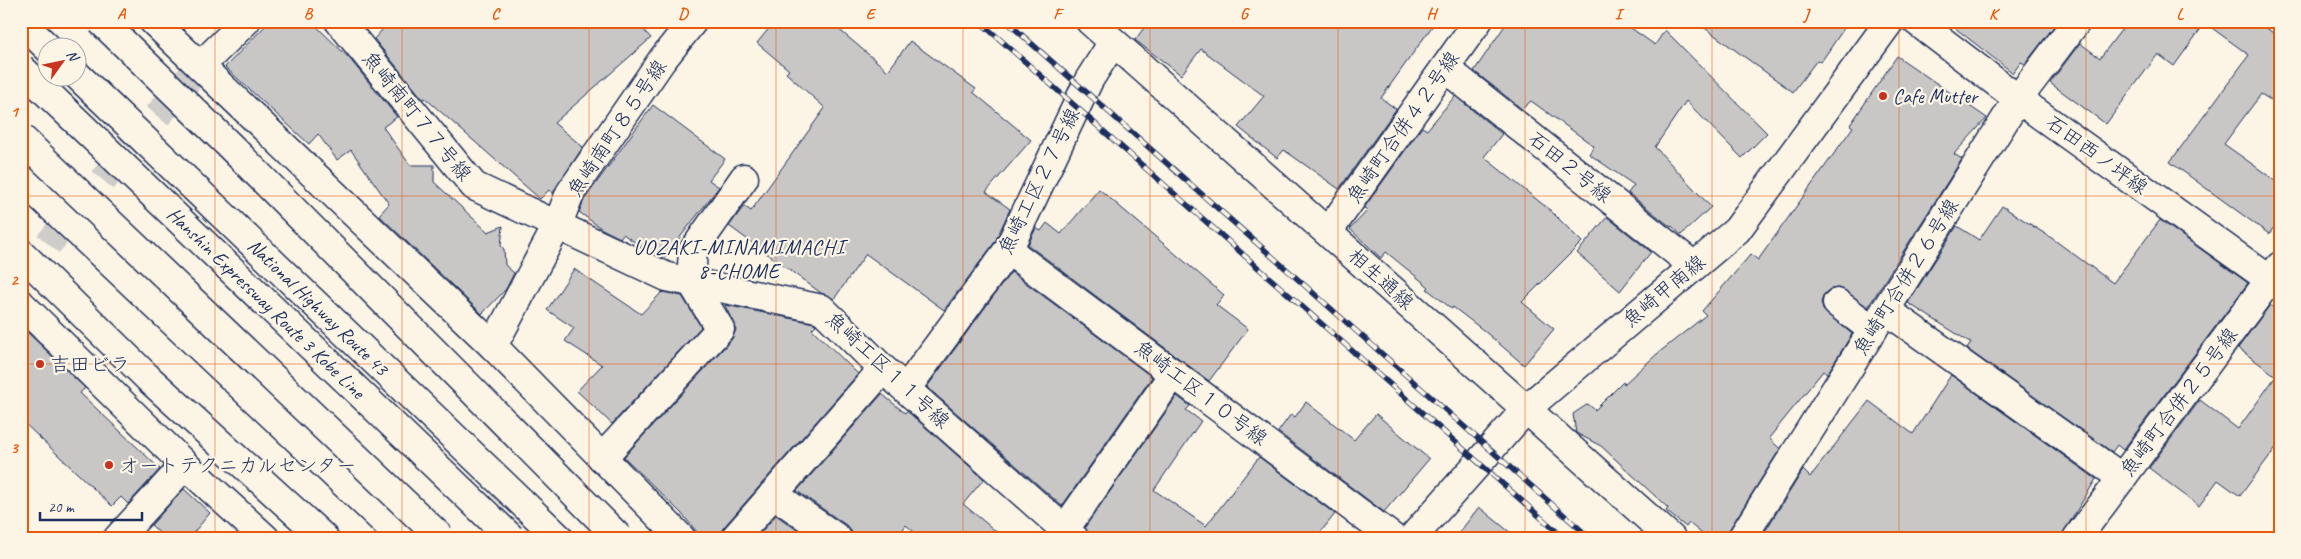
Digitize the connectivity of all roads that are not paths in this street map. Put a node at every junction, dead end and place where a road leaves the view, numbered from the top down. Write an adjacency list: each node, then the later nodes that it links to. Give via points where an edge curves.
1 (101, 21): 48 (main road, bridge, via 230,146)
2 (153, 21): 13 (main road)
3 (246, 21): 13 (main road)
4 (339, 21): 21 (main road, 魚崎南町７７号線, via 474,186)
5 (693, 21): 21 (main road, 魚崎南町８５号線, via 662,60 570,193)
6 (1478, 21): 15 (main road, 魚崎町合併４２号線)
7 (1890, 21): 25 (main road, 魚崎甲南線, via 1737,230)
8 (1916, 21): 17 (main road, 石田西ノ坪線)
9 (2077, 21): 17 (main road, 魚崎町合併２６号線)
10 (21, 22): 12 (main road)
11 (1107, 30): 22 (main road, 相生通線); 23 (main road, 魚崎工区２７号線, via 1089,80)
12 (38, 38)
13 (200, 66): 31 (main road)
14 (21, 68): 46 (main road, Hanshin Expressway Route 3 Kobe Line, bridge)
15 (1445, 68): 22 (main road, 魚崎町合併４２号線); 25 (main road, 石田２号線)
16 (88, 86): 47 (main road, National Highway Route 43)
17 (2018, 99): 26 (main road, 石田西ノ坪線); 30 (main road, 魚崎町合併２６号線)
18 (21, 138): 45 (main road, bridge)
19 (21, 178): 44 (main road)
20 (744, 178): 27 (main road, via 693,251)
21 (557, 226): 27 (main road, 魚崎工区１１号線, via 667,277); 31 (main road, 魚崎南町８５号線)
22 (1328, 232): 35 (main road, 相生通線)
23 (1008, 250): 33 (main road, 魚崎工区１０号線); 34 (main road, 魚崎工区２７号線)
24 (21, 253): 43 (main road, via 149,379)
25 (1694, 266): 35 (main road, 魚崎甲南線)
26 (2276, 278): 38 (main road, 魚崎町合併２５号線)
27 (691, 281): 32 (main road, 魚崎工区１１号線, via 822,309); 36 (main road, via 720,329)
28 (1837, 302): 30 (main road)
29 (21, 304): 37 (main road)
30 (1879, 320): 38 (main road); 55 (main road, 魚崎町合併２６号線)
31 (493, 346): 36 (main road)
32 (883, 369): 34 (main road, 魚崎工区１１号線); 39 (main road)
33 (1174, 373): 40 (main road); 52 (main road, 魚崎工区１０号線)
34 (906, 389): 40 (main road, 魚崎工区１１号線)
35 (1526, 408): 53 (main road, 魚崎甲南線); 54 (main road, 相生通線)
36 (602, 458): 49 (main road)
37 (185, 466): 41 (main road); 42 (main road)
38 (2122, 478): 56 (main road, 魚崎町合併２５号線)
39 (773, 494): 50 (main road); 51 (main road)
40 (1069, 533)
41 (118, 538)
42 (266, 538)
43 (324, 538)
44 (402, 538)
45 (441, 538)
46 (511, 538)
47 (558, 538)
48 (619, 538)
49 (681, 538)
50 (735, 538)
51 (836, 538)
52 (1393, 538)
53 (1412, 538)
54 (1671, 538)
55 (1742, 538)
56 (2077, 538)

